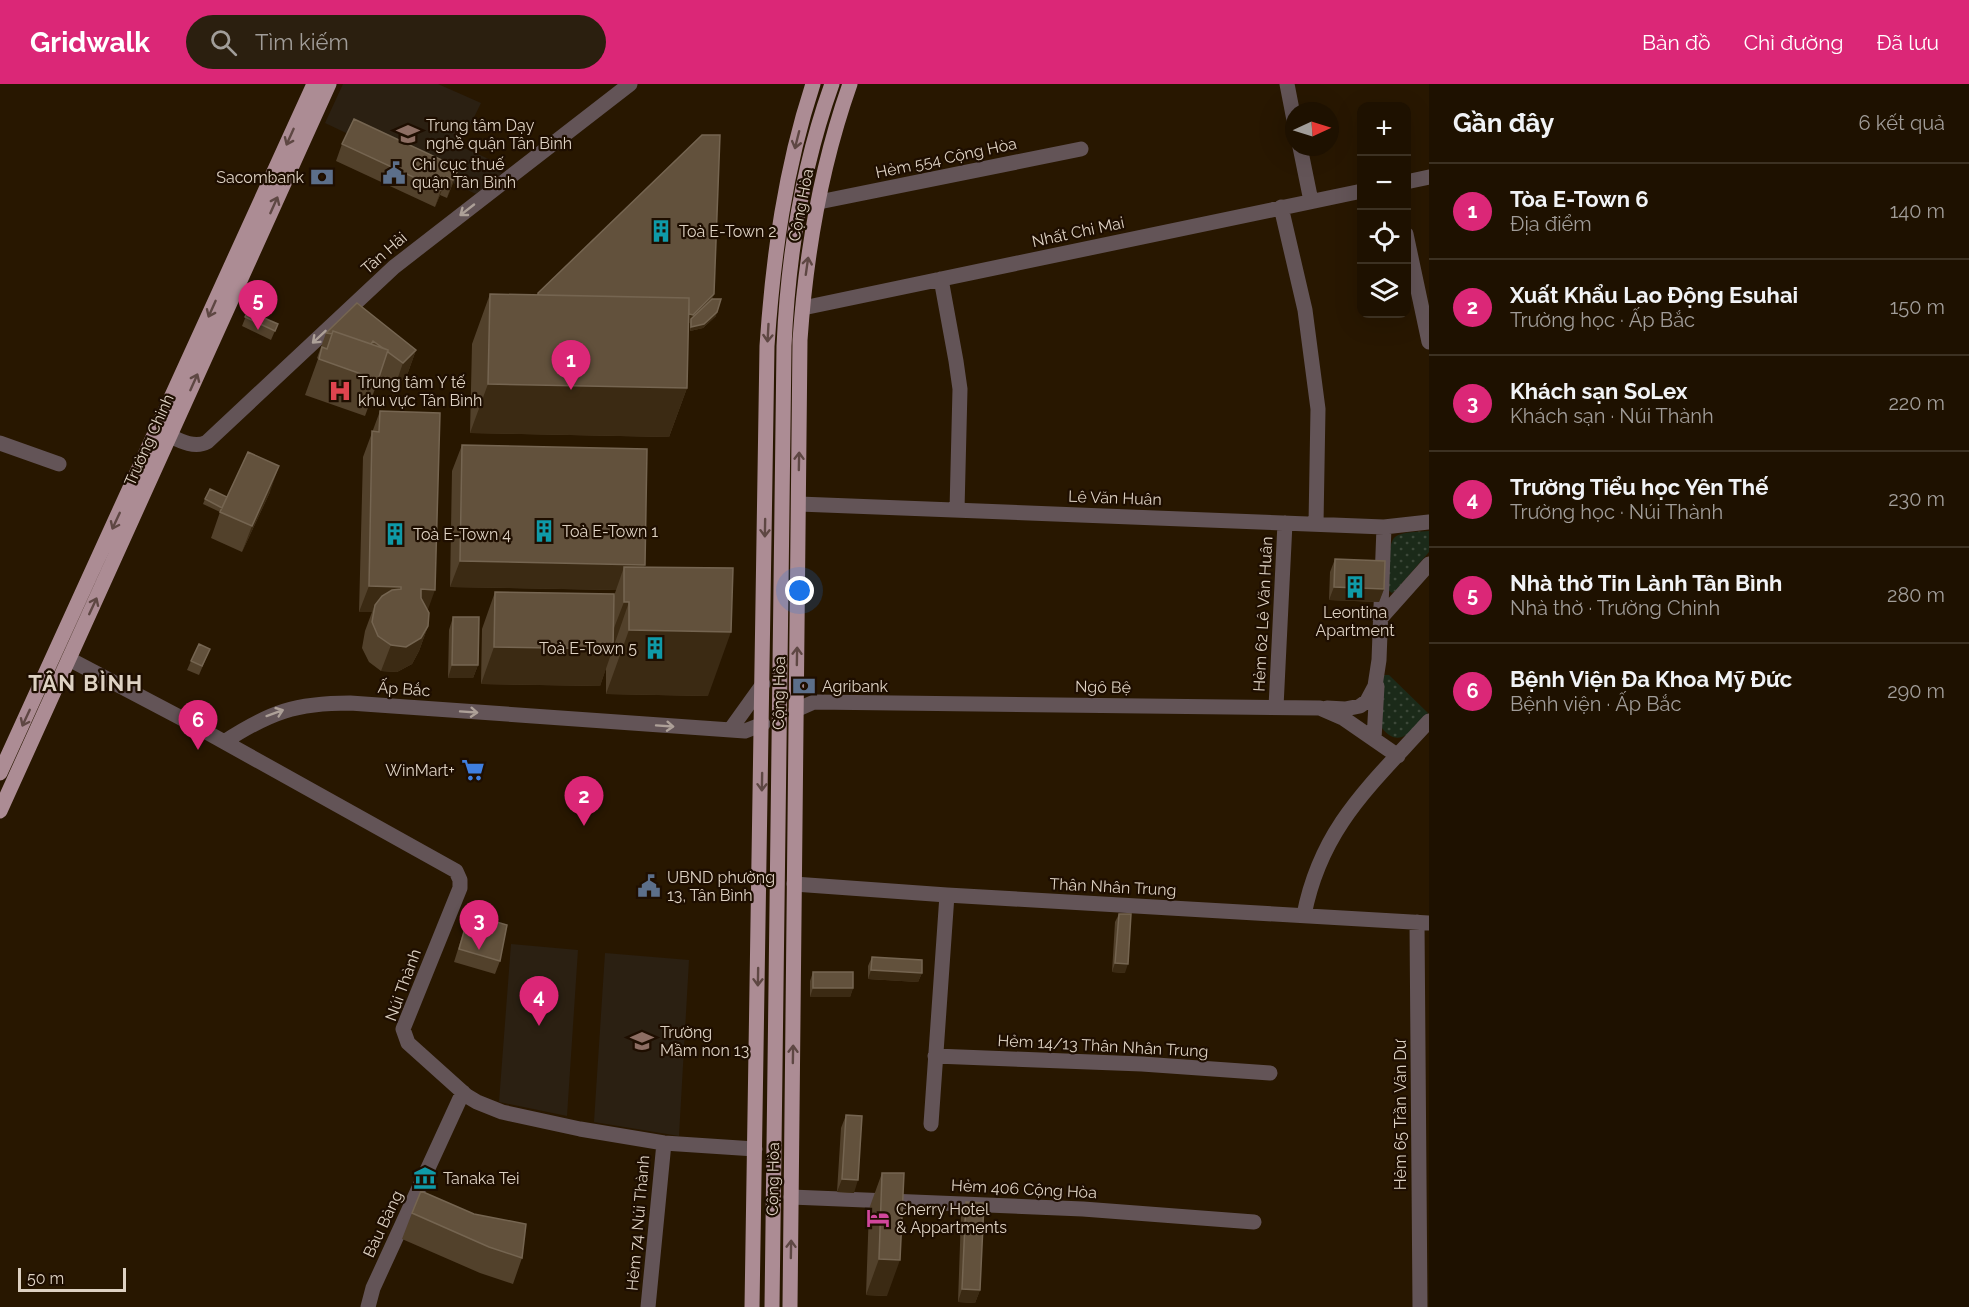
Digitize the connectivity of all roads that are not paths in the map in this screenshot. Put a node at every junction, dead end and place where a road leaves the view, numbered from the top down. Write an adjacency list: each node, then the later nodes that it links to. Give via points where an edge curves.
1 (314, 84): 21 (main road, Trường Chinh, one-way to 21)
2 (329, 84): 21 (main road, Trường Chinh, one-way to 2)
3 (630, 84): 21 (street, Tân Hải, one-way to 21, via 394,267 207,442 192,445)
4 (813, 84): 34 (main road, Cộng Hòa, one-way to 34, via 785,192 770,304)
5 (832, 84): 38 (main road, Cộng Hòa, via 803,195 786,312)
6 (850, 84): 15 (main road, Cộng Hòa)
7 (1287, 84): 8 (street)
8 (1290, 102)
9 (1082, 149): 15 (street, Hẻm 554 Cộng Hòa)
10 (1302, 156): 14 (street)
11 (1429, 177): 12 (street)
12 (1411, 181)
13 (1357, 191): 14 (street, Nhất Chi Mai)
14 (1311, 201): 16 (street, Nhất Chi Mai)
15 (819, 202): 19 (main road, Cộng Hòa, one-way to 15)
16 (1281, 207): 18 (street, Nhất Chi Mai); 28 (street, via 1305,310 1318,409)
17 (1411, 254): 20 (street)
18 (941, 279): 19 (street, Nhất Chi Mai); 25 (street, via 960,389)
19 (802, 308): 24 (main road, Cộng Hòa, one-way to 19)
20 (1429, 342)
21 (164, 433): 32 (main road, Trường Chinh)
22 (0, 443): 23 (street)
23 (59, 464)
24 (799, 504): 25 (street, Lê Văn Huân); 37 (main road, Cộng Hòa, one-way to 24)
25 (957, 510): 27 (street, Lê Văn Huân)
26 (1429, 522): 29 (street, Lê Văn Huân)
27 (1285, 523): 28 (street, Lê Văn Huân); 35 (street, Hẻm 62 Lê Văn Huân)
28 (1316, 524): 29 (street, Lê Văn Huân)
29 (1384, 526): 31 (street)
30 (1429, 564): 31 (street)
31 (1380, 619): 33 (street)
32 (62, 656): 43 (street); 45 (main road, Trường Chinh, one-way to 45); 46 (main road, Trường Chinh)
33 (1378, 674): 36 (street, via 1373,692 1360,706); 42 (street)
34 (763, 684): 40 (main road, Cộng Hòa); 41 (street)
35 (1276, 706): 36 (street, Ngô Bệ); 37 (street, Ngô Bệ, via 814,702)
36 (1320, 708): 42 (street, Ngô Bệ, via 1343,718)
37 (796, 710): 38 (main road); 47 (main road, Cộng Hòa)
38 (780, 717): 40 (main road); 64 (main road, Cộng Hòa)
39 (1429, 721): 44 (street)
40 (763, 724): 41 (street, Ấp Bắc, via 745,731); 57 (main road, Cộng Hòa, one-way to 57)
41 (730, 730): 43 (street, Ấp Bắc, one-way to 41, via 275,713 326,703)
42 (1374, 740): 44 (street, Ngô Bệ)
43 (224, 742): 54 (street, Núi Thành, via 458,874 460,888 403,1029 408,1043)
44 (1398, 756): 49 (street, via 1352,806 1334,833 1314,874)
45 (0, 773)
46 (0, 811)
47 (795, 884): 48 (street, Thân Nhân Trung); 59 (main road, Cộng Hòa, one-way to 47)
48 (947, 895): 49 (street, Thân Nhân Trung); 51 (street)
49 (1304, 915): 50 (street, Thân Nhân Trung)
50 (1423, 922): 52 (street, Hẻm 65 Trần Văn Dư)
51 (935, 1056): 53 (street, Hẻm 14/13 Thân Nhân Trung); 55 (street)
52 (1424, 1069): 58 (street, Hẻm 65 Trần Văn Dư)
53 (1270, 1073)
54 (463, 1092): 56 (street, Núi Thành, via 502,1112); 61 (street, Bàu Bàng, via 373,1288)
55 (931, 1124)
56 (664, 1143): 57 (street, Núi Thành); 62 (street, Hẻm 74 Núi Thành)
57 (755, 1149): 63 (main road, Cộng Hòa)
58 (1424, 1189): 66 (street, Hẻm 65 Trần Văn Dư)
59 (791, 1197): 60 (street, Hẻm 406 Cộng Hòa, via 1083,1209); 65 (main road, Cộng Hòa, one-way to 59)
60 (1254, 1222)
61 (368, 1307)
62 (648, 1307)
63 (753, 1307)
64 (772, 1307)
65 (790, 1307)
66 (1420, 1307)

